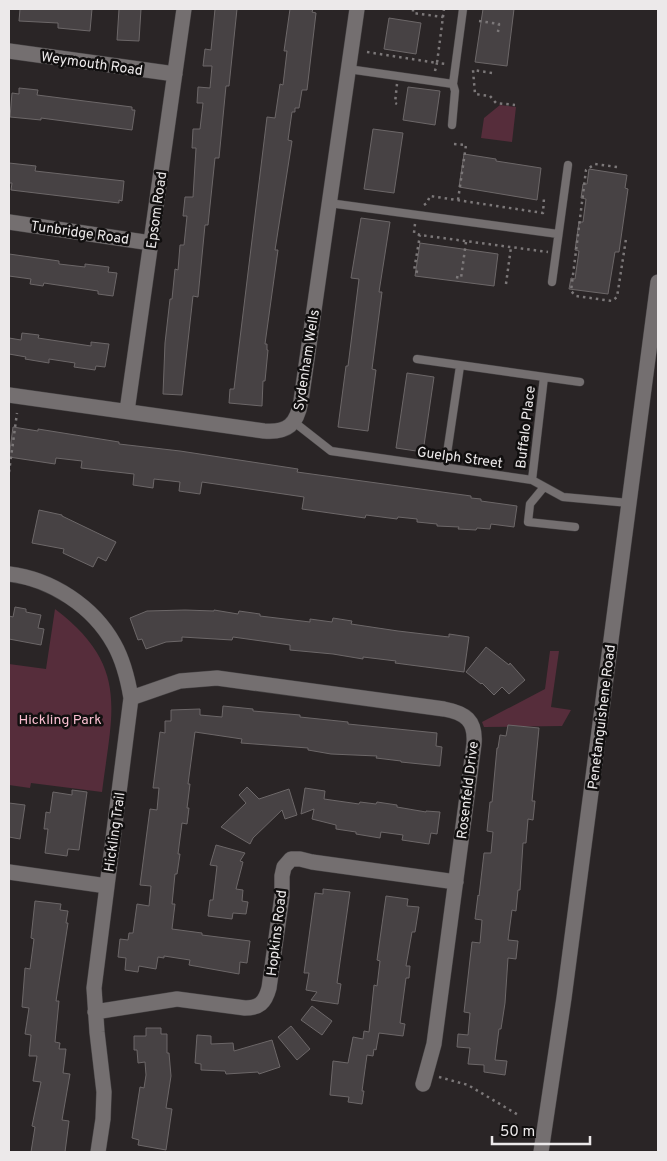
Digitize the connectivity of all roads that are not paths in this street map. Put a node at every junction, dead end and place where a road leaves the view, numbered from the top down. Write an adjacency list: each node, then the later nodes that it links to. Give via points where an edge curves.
1 (184, 9): 6 (street, Epsom Road)
2 (357, 9): 5 (street, Sydenham Wells)
3 (463, 9): 7 (lane)
4 (9, 51): 6 (street, Weymouth Road)
5 (348, 69): 7 (lane); 10 (street, Sydenham Wells)
6 (175, 74): 13 (street, Epsom Road)
7 (453, 84): 8 (lane)
8 (452, 125)
9 (568, 165): 12 (lane)
10 (329, 203): 12 (lane); 22 (street, Sydenham Wells, via 301,401)
11 (9, 222): 13 (street, Tunbridge Road)
12 (558, 234): 14 (lane)
13 (151, 243): 21 (street, Epsom Road)
14 (552, 282)
15 (658, 282): 26 (street, Penetanguishene Road)
16 (417, 359): 17 (lane)
17 (460, 366): 18 (lane); 23 (lane)
18 (544, 377): 19 (lane); 24 (lane, Buffalo Place)
19 (580, 382)
20 (9, 395): 21 (street, Sydenham Wells)
21 (126, 411): 22 (street, Sydenham Wells, via 275,432)
22 (294, 422): 23 (lane, Guelph Street, via 331,451)
23 (446, 467): 24 (lane, Guelph Street)
24 (532, 480): 25 (lane, Guelph Street)
25 (544, 487): 26 (lane, Guelph Street, via 563,497); 27 (lane, via 530,504 528,522)
26 (629, 503): 36 (street, Penetanguishene Road)
27 (575, 527)
28 (9, 574): 29 (street, Hickling Trail, via 43,582 65,594 100,624 114,644 129,683)
29 (131, 698): 31 (street, Rosenfeld Drive, via 180,681 216,678 460,713 473,727 474,736); 32 (street, Hickling Trail)
30 (9, 872): 32 (street)
31 (456, 882): 33 (street, Hopkins Road, via 291,860 284,867 282,876 269,988 262,1004 245,1008 177,999); 34 (street, Rosenfeld Drive, via 434,1044)
32 (107, 886): 33 (street, Hickling Trail, via 94,988)
33 (95, 1012): 35 (street, Hickling Trail, via 104,1092)
34 (425, 1078)
35 (98, 1152)
36 (541, 1152)

